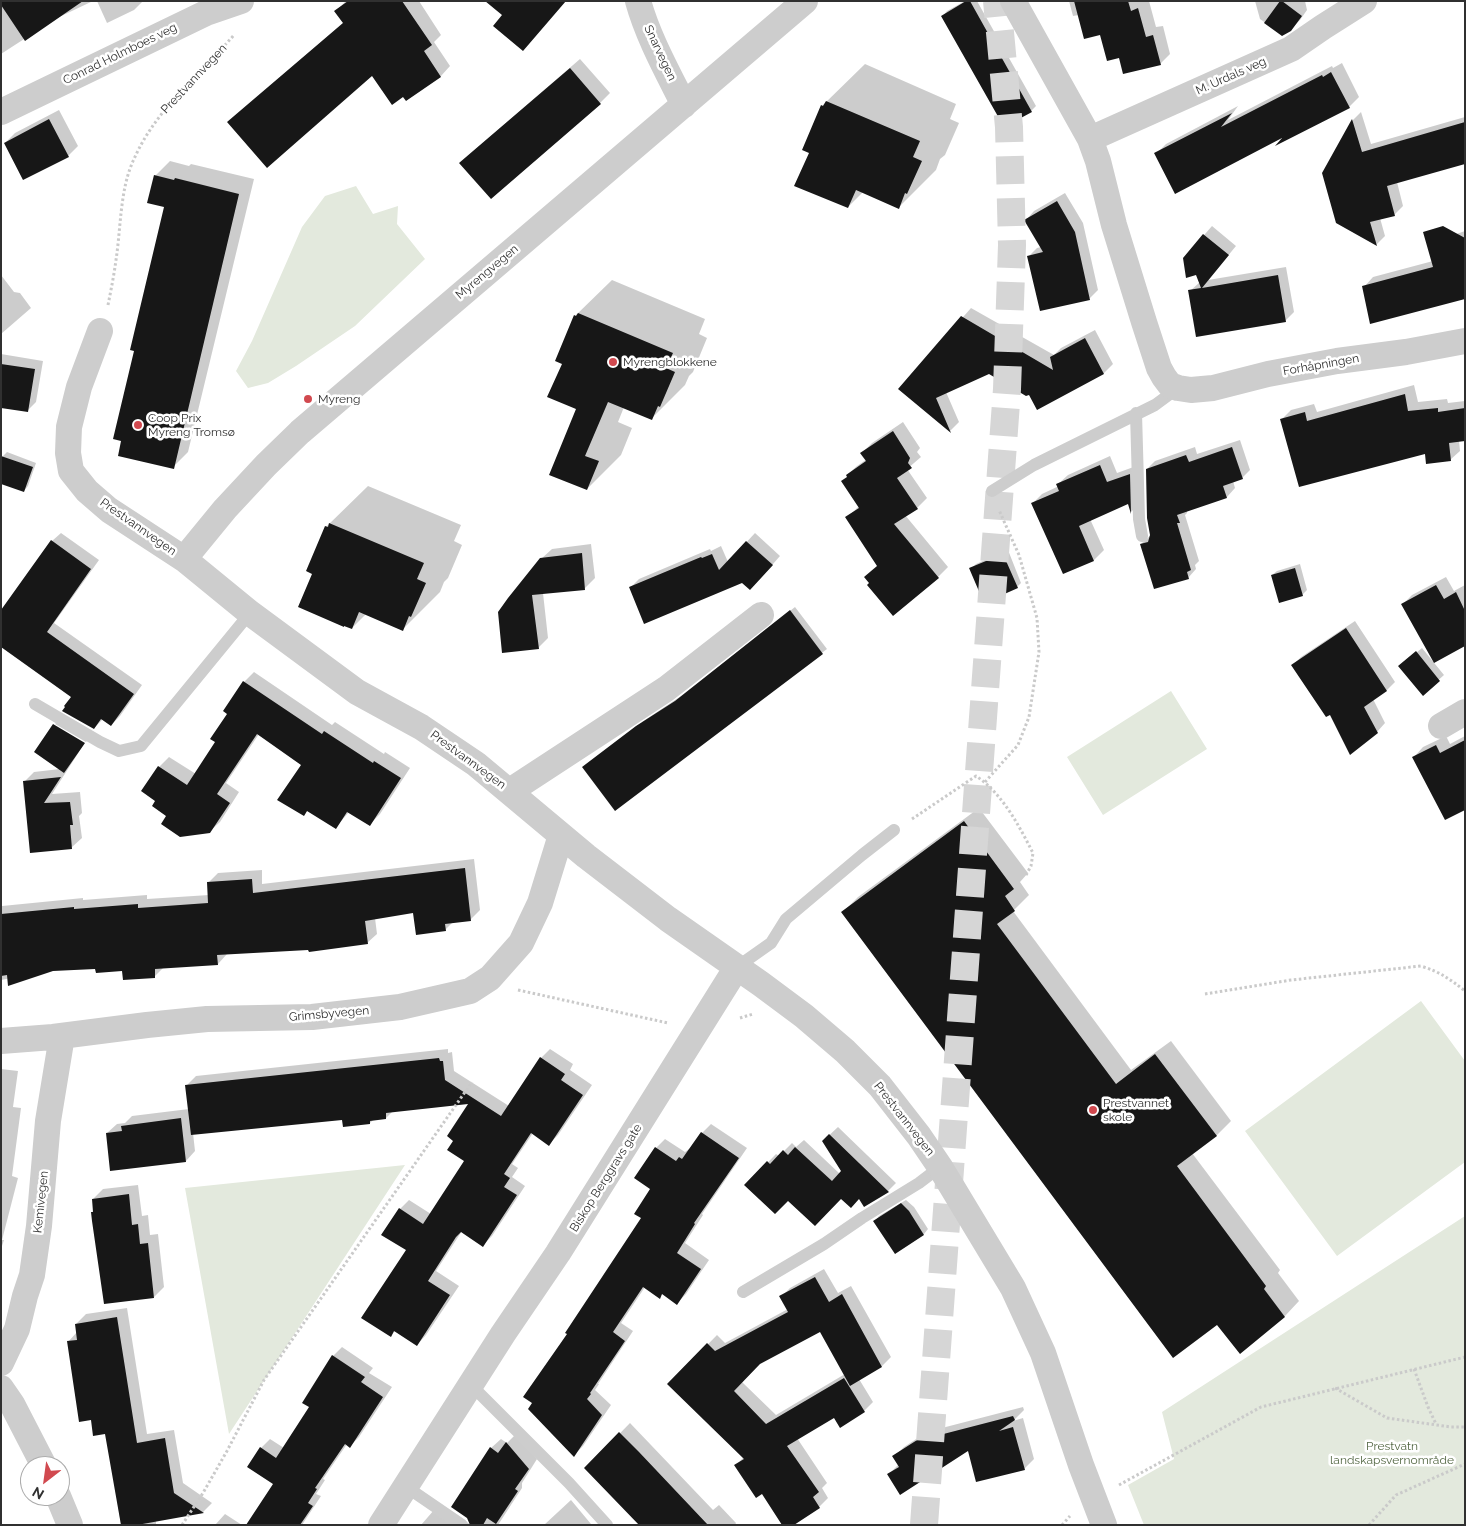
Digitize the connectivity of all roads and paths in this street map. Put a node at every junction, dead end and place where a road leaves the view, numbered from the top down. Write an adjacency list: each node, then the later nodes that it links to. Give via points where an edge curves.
1 (241, 1): 8 (street, Conrad Holmboes veg, via 206,12)
2 (638, 1): 7 (street, Snarvegen, via 658,54)
3 (805, 1): 7 (street, Myrengvegen)
4 (1013, 1): 9 (street)
5 (1364, 1): 9 (street, M. Urdals veg, via 1291,49)
6 (239, 30): 10 (path, Prestvannvegen, via 152,124 133,160 123,196 114,269)
7 (684, 104): 16 (street, Myrengvegen, via 300,432 224,509)
8 (1, 112)
9 (1090, 139): 12 (street, via 1159,368 1170,385)
10 (100, 331): 16 (street, Prestvannvegen, via 69,427 71,471 109,510)
11 (1465, 341): 12 (street, Forhåpningen, via 1337,361 1214,388)
12 (1178, 388): 13 (lane, via 1155,405)
13 (1136, 413): 14 (lane, via 1034,465); 15 (lane)
14 (992, 491): 22 (path, via 1019,555 1037,618 1039,652 1029,717 1018,745)
15 (1142, 536)
16 (184, 559): 17 (street, Prestvannvegen)
17 (250, 613): 19 (lane, via 141,746 119,750); 23 (street, Prestvannvegen, via 357,692 421,726)
18 (761, 615): 23 (street, Prestvannvegen, via 666,689)
19 (35, 704)
20 (1465, 712): 21 (street)
21 (1441, 726)
22 (985, 782): 24 (path, via 976,776); 26 (path, via 1014,816 1034,853)
23 (510, 791): 25 (street, Prestvannvegen)
24 (894, 830): 27 (lane, via 786,919 771,943)
25 (561, 835): 27 (street, Prestvannvegen, via 630,890); 28 (street, Grimsbyvegen, via 540,903 521,943)
26 (1026, 877)
27 (737, 967): 35 (street, Prestvannvegen, via 804,1016 880,1086); 40 (street, Biskop Berggravs gate)
28 (490, 978): 31 (path, via 519,990); 32 (street, Grimsbyvegen, via 470,991 400,1008 312,1017 207,1019)
29 (1465, 991): 30 (path, via 1438,971 1421,966 1291,980)
30 (1205, 994)
31 (672, 1024)
32 (62, 1036): 33 (street, Grimsbyvegen); 38 (street, Kemivegen, via 48,1121 32,1276 17,1329)
33 (1, 1042)
34 (472, 1082): 51 (path, via 264,1380 227,1451)
35 (940, 1167): 36 (lane, via 824,1244); 55 (street, Prestvannvegen, via 1013,1288 1043,1353)
36 (743, 1292)
37 (1465, 1357): 39 (path)
38 (1, 1363)
39 (1414, 1369): 42 (path); 43 (path)
40 (472, 1386): 47 (street, Biskop Berggravs gate); 54 (lane)
41 (1, 1388): 45 (street)
42 (1335, 1388): 43 (path, via 1387,1418); 48 (path, via 1261,1407)
43 (1436, 1424): 44 (path)
44 (1465, 1427)
45 (39, 1456)
46 (1465, 1464): 56 (path, via 1396,1495)
47 (405, 1486): 52 (street, Biskop Berggravs gate); 53 (lane)
48 (1112, 1490)
49 (62, 1506): 50 (street)
50 (70, 1525)
51 (182, 1525)
52 (381, 1525)
53 (462, 1525)
54 (607, 1525)
55 (1104, 1525)
56 (1369, 1525)

